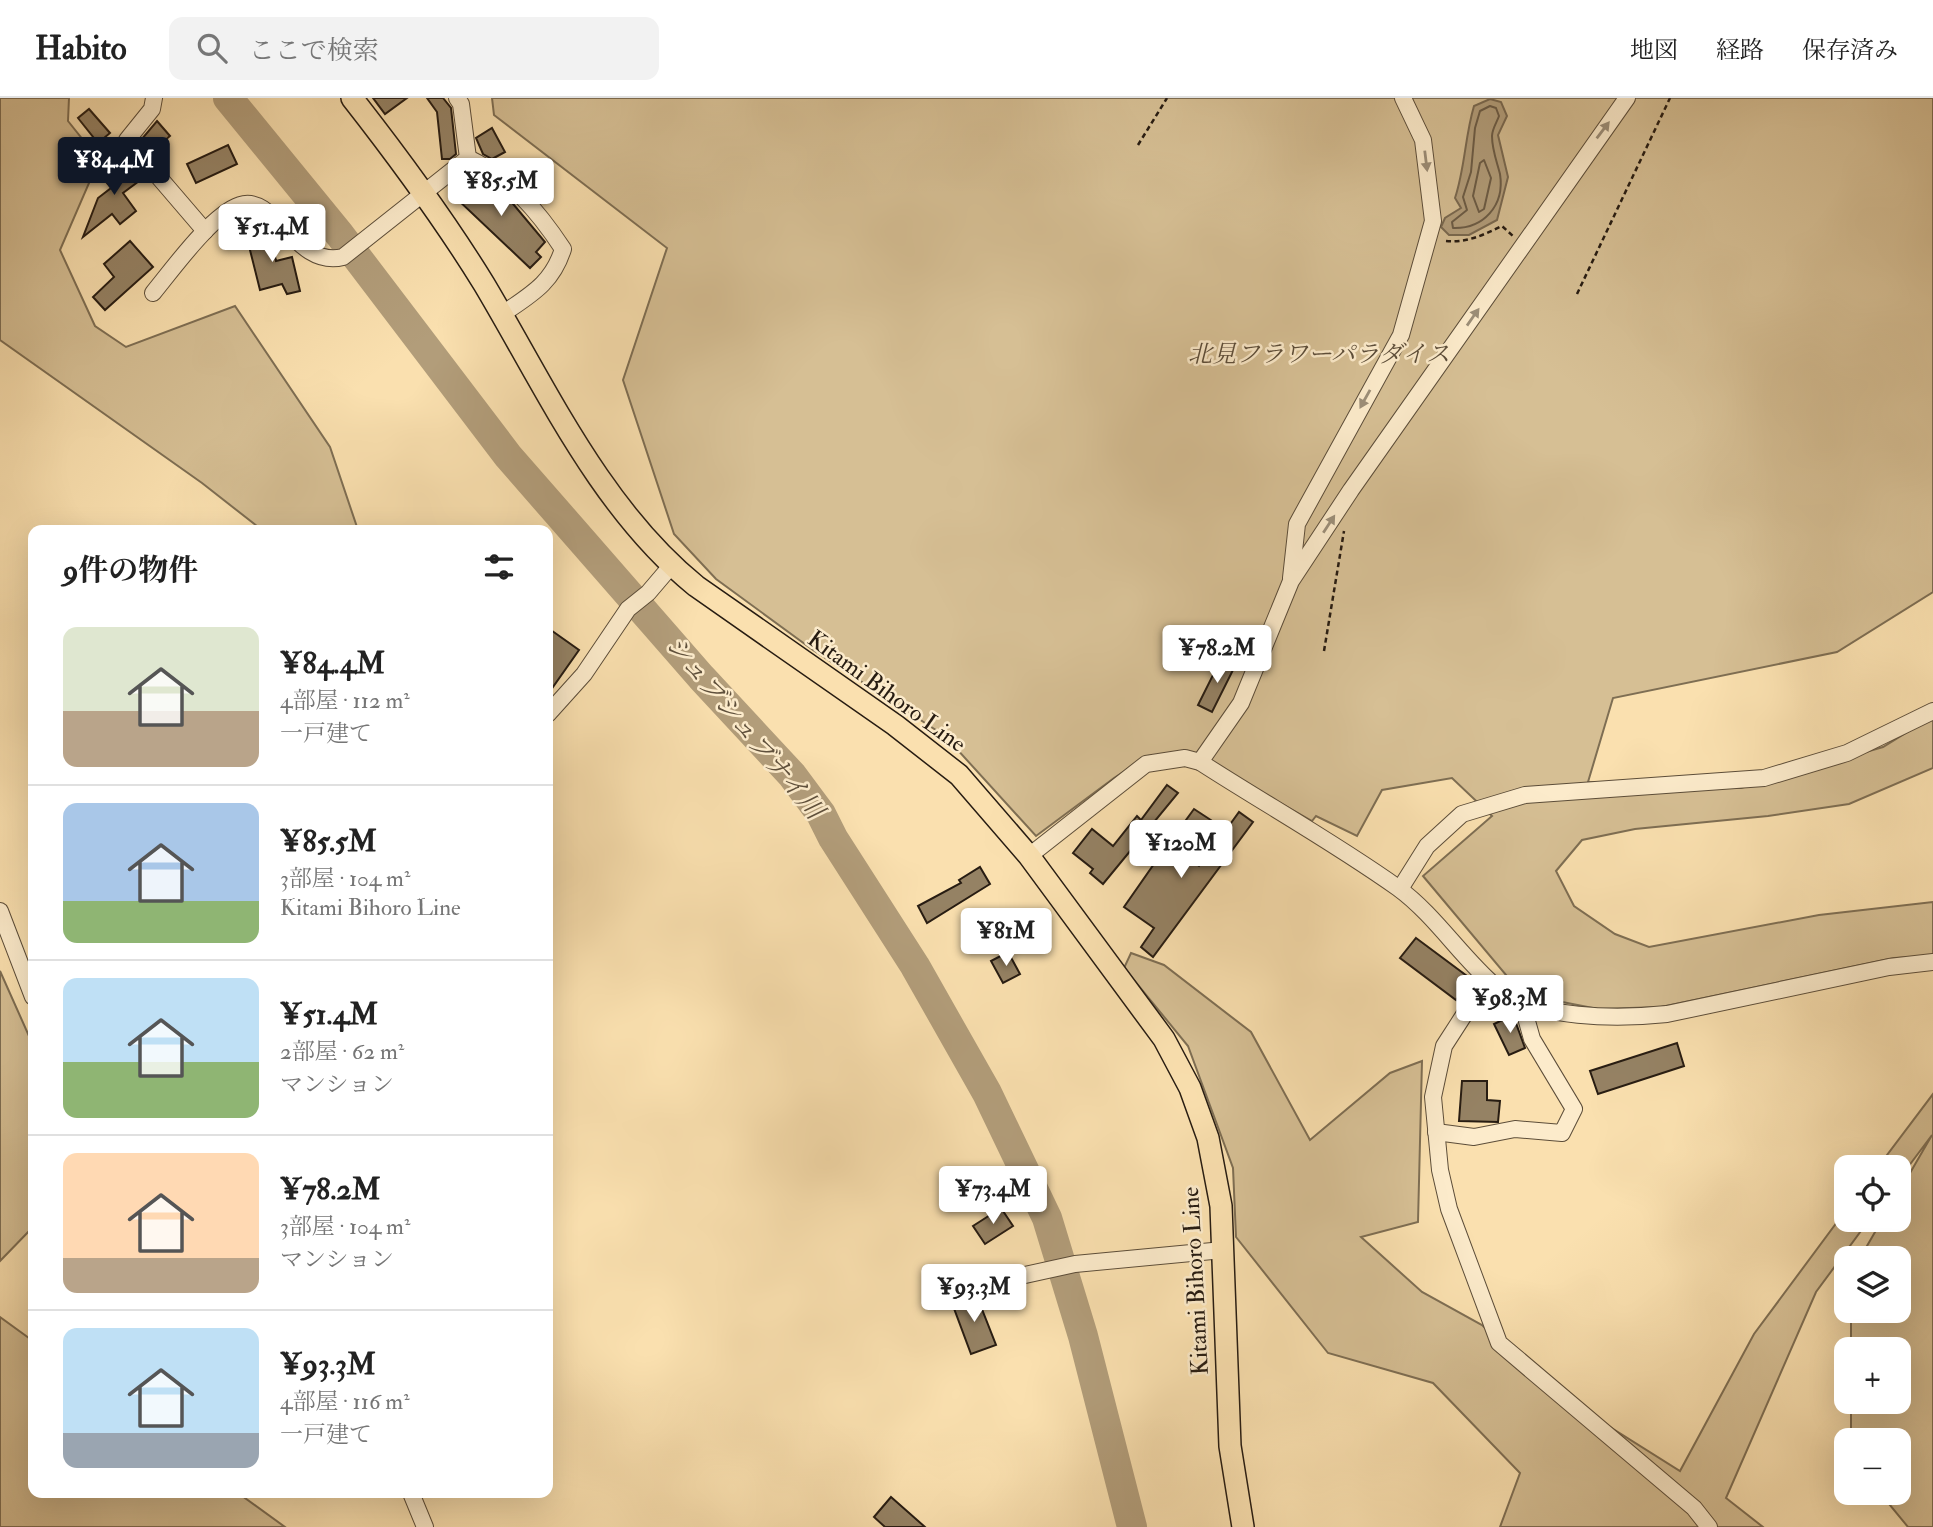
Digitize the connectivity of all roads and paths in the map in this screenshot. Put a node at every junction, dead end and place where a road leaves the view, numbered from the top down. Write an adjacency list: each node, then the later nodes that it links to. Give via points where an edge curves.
1 (154, 98): 12 (street, via 152,109 127,140)
2 (352, 98): 10 (main road, Kitami Bihoro Line)
3 (457, 98): 9 (street)
4 (1167, 98): 8 (path)
5 (1403, 98): 11 (street, one-way to 11, via 1423,140)
6 (1627, 98): 13 (street, one-way to 6)
7 (1670, 98): 15 (path)
8 (1138, 145)
9 (468, 159): 10 (street); 16 (street, via 494,171 520,194 563,249 556,270)
10 (424, 192): 12 (street, via 343,257 329,261 316,258 261,208 249,203 237,206); 16 (main road, Kitami Bihoro Line)
11 (1433, 221): 13 (path, via 1443,240 1478,238 1502,226); 19 (street, one-way to 19, via 1401,335 1297,524)
12 (205, 231): 14 (street)
13 (1523, 245): 19 (street, one-way to 13)
14 (153, 293)
15 (1577, 294)
16 (501, 315): 18 (main road, Kitami Bihoro Line, via 617,503)
17 (1344, 530): 20 (path)
18 (671, 566): 21 (street, via 628,609 583,674); 24 (main road, Kitami Bihoro Line, via 895,724 959,775)
19 (1291, 581): 23 (street, via 1241,703)
20 (1324, 651)
21 (553, 707)
22 (1933, 711): 25 (street, via 1847,753 1764,778 1525,794 1462,814 1427,846)
23 (1200, 762): 24 (street, via 1167,758 1146,764); 25 (street)
24 (1029, 856): 32 (main road, Kitami Bihoro Line, via 1164,1039 1191,1088 1208,1138 1221,1206)
25 (1400, 889): 29 (street)
26 (0, 911): 28 (street)
27 (1933, 962): 30 (street, via 1629,1018 1574,1015)
28 (28, 984)
29 (1498, 989): 30 (street); 31 (street, via 1464,1015 1444,1046 1433,1097)
30 (1521, 1000): 31 (street, via 1532,1039 1574,1109 1562,1133 1515,1129 1474,1138)
31 (1436, 1132): 37 (street, via 1450,1209 1499,1343 1685,1500)
32 (1223, 1250): 33 (street, via 1075,1264); 36 (main road, Kitami Bihoro Line, via 1230,1446)
33 (1016, 1277)
34 (413, 1498): 35 (street)
35 (425, 1527)
36 (1243, 1527)
37 (1709, 1527)

